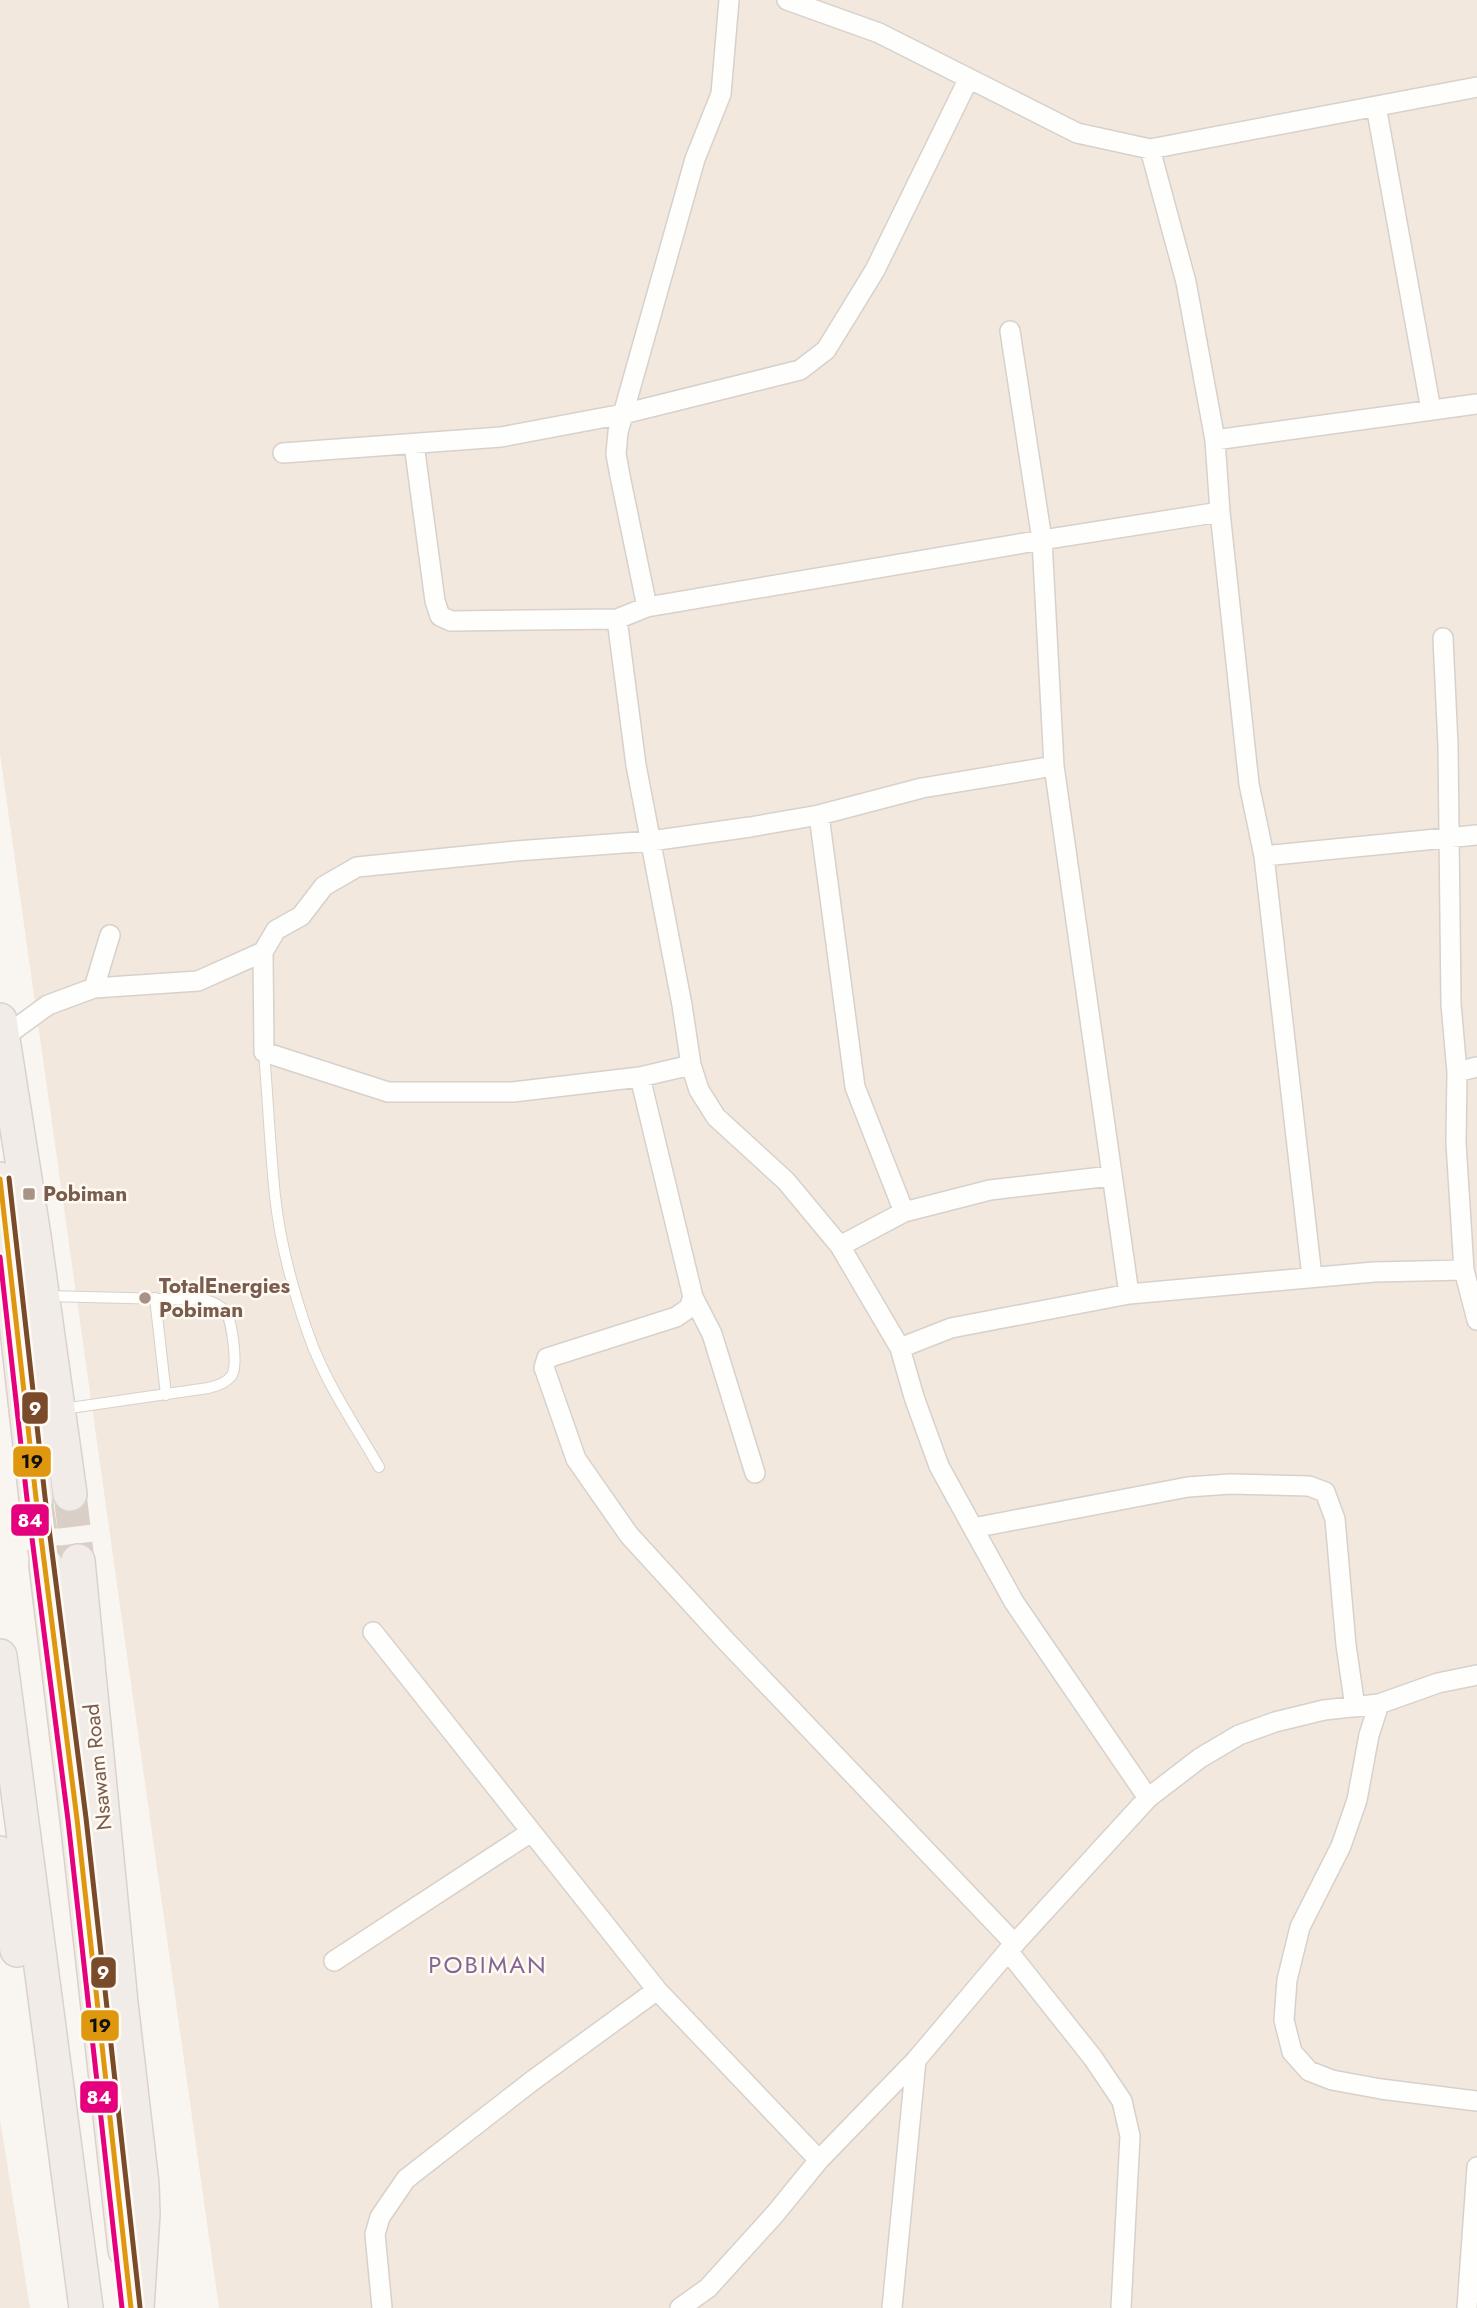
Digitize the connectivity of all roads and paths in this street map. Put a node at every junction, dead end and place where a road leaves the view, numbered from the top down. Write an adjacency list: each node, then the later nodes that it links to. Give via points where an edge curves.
1 (729, 0): 10 (street, via 721,94 695,159)
2 (788, 0): 3 (street, via 879,33)
3 (968, 80): 6 (street, via 1077,134); 10 (street, via 875,270 826,350 800,370)
4 (1477, 87): 5 (street)
5 (1377, 106): 6 (street); 9 (street)
6 (1150, 149): 11 (street, via 1186,282)
7 (1010, 331): 15 (street)
8 (1477, 404): 9 (street)
9 (1431, 410): 11 (street)
10 (624, 414): 12 (street, via 502,437); 16 (street, via 617,454)
11 (1215, 440): 14 (street)
12 (414, 444): 13 (street); 17 (street, via 440,616 452,621)
13 (283, 453)
14 (1220, 512): 15 (street); 24 (street, via 1249,784)
15 (1042, 540): 16 (street); 19 (street)
16 (647, 607): 17 (street)
17 (617, 619): 23 (street)
18 (1443, 638): 22 (street)
19 (1054, 766): 20 (street, via 922,788); 34 (street)
20 (819, 815): 23 (street); 36 (street, via 855,1087)
21 (1477, 835): 22 (street)
22 (1447, 838): 24 (street); 32 (street)
23 (651, 841): 26 (street, via 357,867 324,886 301,916 276,930); 30 (street)
24 (1264, 856): 39 (street)
25 (110, 935): 27 (street)
26 (262, 952): 27 (street, via 198,981); 29 (street)
27 (94, 988): 28 (street)
28 (2, 1028): 41 (highway)
29 (264, 1052): 33 (street, via 388,1092 513,1091); 48 (lane, via 275,1197 293,1280 319,1360)
30 (691, 1065): 33 (street); 37 (street, via 699,1090 716,1117 786,1181)
31 (1477, 1067): 32 (street)
32 (1457, 1072): 38 (street, via 1456,1143)
33 (640, 1077): 42 (street)
34 (1111, 1176): 36 (street, via 990,1190); 40 (street)
35 (0, 1179): 51 (highway)
36 (904, 1212): 37 (street)
37 (840, 1246): 45 (street)
38 (1464, 1270): 39 (street); 44 (street)
39 (1312, 1277): 40 (street)
40 (1129, 1294): 45 (street, via 951,1328)
41 (43, 1296): 43 (lane); 47 (highway)
42 (693, 1297): 49 (street, via 712,1334); 62 (street, via 689,1308 676,1317 547,1358 545,1373 576,1460 629,1535)
43 (155, 1298): 46 (lane); 46 (lane, via 206,1300 226,1311 231,1322 232,1375 208,1388)
44 (1477, 1320)
45 (900, 1348): 52 (street, via 939,1466)
46 (166, 1395): 47 (lane)
47 (59, 1409): 50 (highway)
48 (379, 1467)
49 (755, 1473)
50 (70, 1494)
51 (36, 1498)
52 (973, 1528): 58 (street, via 1188,1487 1310,1486 1325,1493 1335,1519); 59 (street, via 1014,1602)
53 (62, 1563): 71 (highway, Nsawam Road, via 142,2185 144,2214)
54 (373, 1632): 60 (street)
55 (0, 1656): 70 (highway)
56 (1477, 1675): 57 (street, via 1438,1683)
57 (1380, 1704): 58 (street); 66 (street, via 1341,1846 1300,1927 1283,2020 1292,2052 1309,2071 1381,2089)
58 (1355, 1707): 59 (street, via 1324,1710 1239,1735 1200,1758)
59 (1149, 1798): 62 (street)
60 (531, 1832): 63 (street); 64 (street)
61 (0, 1853): 69 (highway)
62 (1012, 1947): 65 (street); 75 (street, via 1122,2101 1130,2136)
63 (334, 1961)
64 (657, 1990): 67 (street); 72 (street, via 406,2179 380,2217 375,2234)
65 (916, 2060): 67 (street); 74 (street)
66 (1477, 2101)
67 (819, 2160): 73 (street, via 708,2288)
68 (1477, 2167): 76 (street)
69 (77, 2308)
70 (86, 2308)
71 (134, 2308)
72 (382, 2308)
73 (680, 2308)
74 (892, 2308)
75 (1121, 2308)
76 (1467, 2308)

